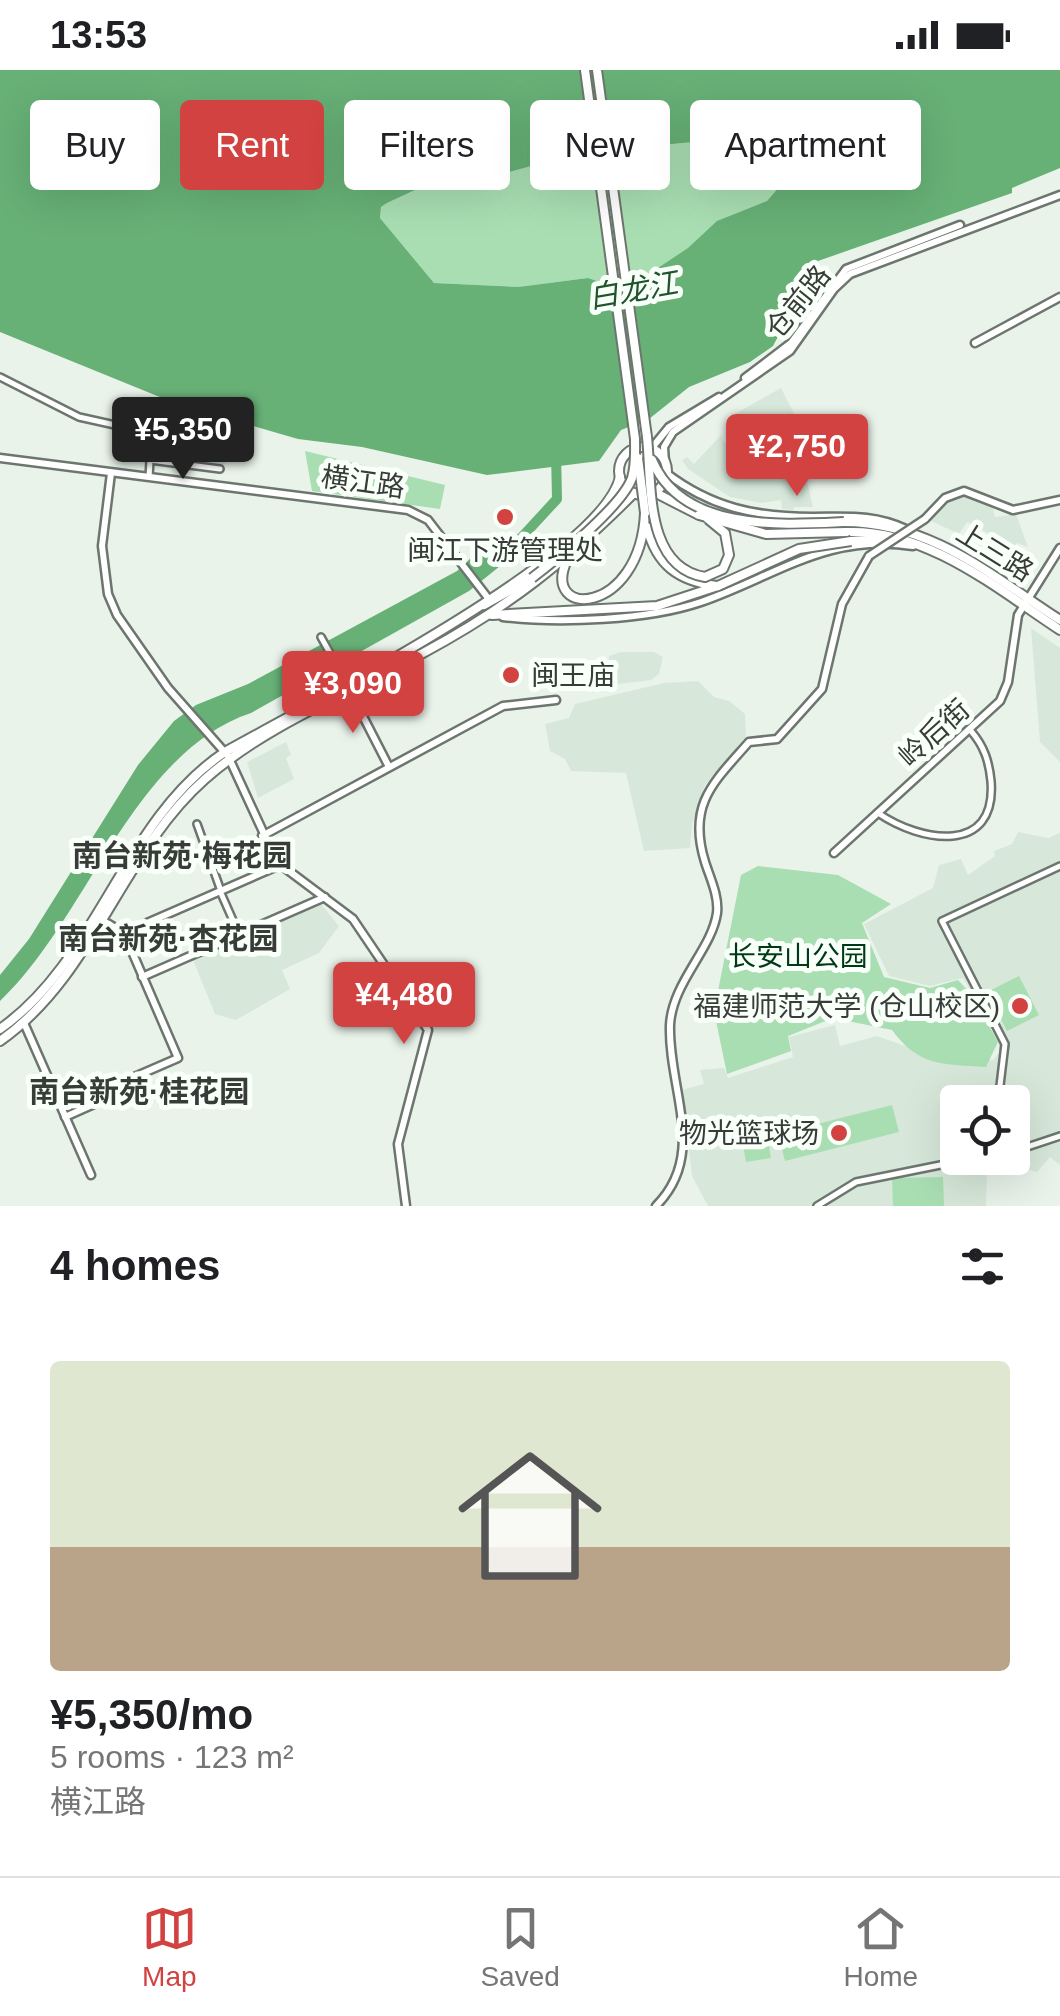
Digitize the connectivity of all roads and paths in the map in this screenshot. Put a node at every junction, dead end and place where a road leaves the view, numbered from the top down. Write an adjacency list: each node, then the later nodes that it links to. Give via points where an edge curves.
1 (584, 70): 8 (main road)
2 (597, 70): 7 (main road)
3 (1060, 193): 9 (street, 仓前路, via 851,266 786,349 669,427); 12 (street, 仓前路, via 850,274 790,351 673,432 664,447)
4 (1060, 298): 5 (street)
5 (975, 344)
6 (0, 377): 11 (street, via 82,418 135,432 151,444)
7 (647, 436): 21 (main road, bridge, via 660,541 674,564 705,577 723,569 730,556 725,533); 23 (main road, bridge, via 662,478 705,508 782,526)
8 (635, 439): 20 (main road, bridge); 32 (main road, bridge, via 632,478 622,494 532,578)
9 (651, 449): 12 (main road); 16 (main road, via 630,451 620,462)
10 (0, 458): 14 (street, 横江路)
11 (150, 460): 13 (street); 15 (street)
12 (666, 468): 17 (main road); 22 (street, via 724,508)
13 (220, 469)
14 (111, 472): 15 (street, 横江路); 40 (street, via 102,536 108,594 134,643)
15 (149, 477): 30 (street, 横江路, via 408,510 424,516)
16 (620, 477): 18 (main road); 30 (main road, via 593,518 527,574)
17 (657, 490): 18 (main road); 21 (main road)
18 (634, 493): 28 (main road)
19 (1060, 500): 64 (street, bridge, via 1013,510 964,491 868,556 842,604 820,694 778,739 749,742 704,797 699,840 716,916 671,1020 684,1158)
20 (645, 513): 28 (main road, via 628,574 601,598 574,598 562,578); 29 (main road, via 651,543 670,570)
21 (702, 516): 23 (main road, bridge, via 777,535)
22 (805, 517): 24 (street, via 874,516); 27 (street)
23 (847, 531): 24 (main road, 上三路, via 880,523); 26 (main road, 上三路); 29 (main road, bridge)
24 (916, 534): 31 (main road, 上三路, via 965,556)
25 (1060, 548): 31 (street, 岭后街)
26 (928, 549): 27 (street, via 879,545); 31 (main road, 上三路)
27 (809, 556): 33 (street, via 677,609 523,620)
28 (569, 557): 33 (main road)
29 (718, 586): 33 (main road, via 657,606)
30 (485, 594): 32 (main road)
31 (1024, 602): 34 (main road, 上三路); 35 (main road, 上三路); 39 (street, 岭后街, via 1004,694)
32 (474, 610): 37 (main road)
33 (487, 615): 37 (main road)
34 (1060, 620)
35 (1060, 630)
36 (321, 637): 37 (street)
37 (348, 687): 40 (main road); 41 (street)
38 (556, 700): 41 (street, via 506,704)
39 (971, 731): 42 (street, 岭后街); 42 (street, via 982,744 991,787 989,809 978,826 934,838)
40 (227, 756): 44 (street); 50 (main road, via 178,806); 55 (main road, via 195,774 167,804 50,982)
41 (388, 765): 44 (street)
42 (878, 813): 45 (street, 岭后街)
43 (197, 824): 48 (street)
44 (262, 836): 46 (street)
45 (834, 853)
46 (280, 865): 48 (street); 49 (street)
47 (1060, 866): 57 (street, via 942,921 1005,1044)
48 (221, 891): 51 (street); 52 (street)
49 (326, 897): 52 (street); 63 (street, via 356,923 428,1030 398,1144)
50 (102, 920): 51 (street); 54 (main road, via 58,987)
51 (124, 934): 53 (street)
52 (239, 934): 53 (street)
53 (142, 977): 58 (street, via 178,1058)
54 (24, 1023): 56 (main road); 58 (street)
55 (0, 1029)
56 (0, 1041)
57 (1000, 1085)
58 (65, 1116): 62 (street)
59 (1060, 1136): 60 (street)
60 (1030, 1149)
61 (940, 1165): 65 (street, via 856,1182)
62 (91, 1175)
63 (406, 1206)
64 (656, 1206)
65 (816, 1206)

